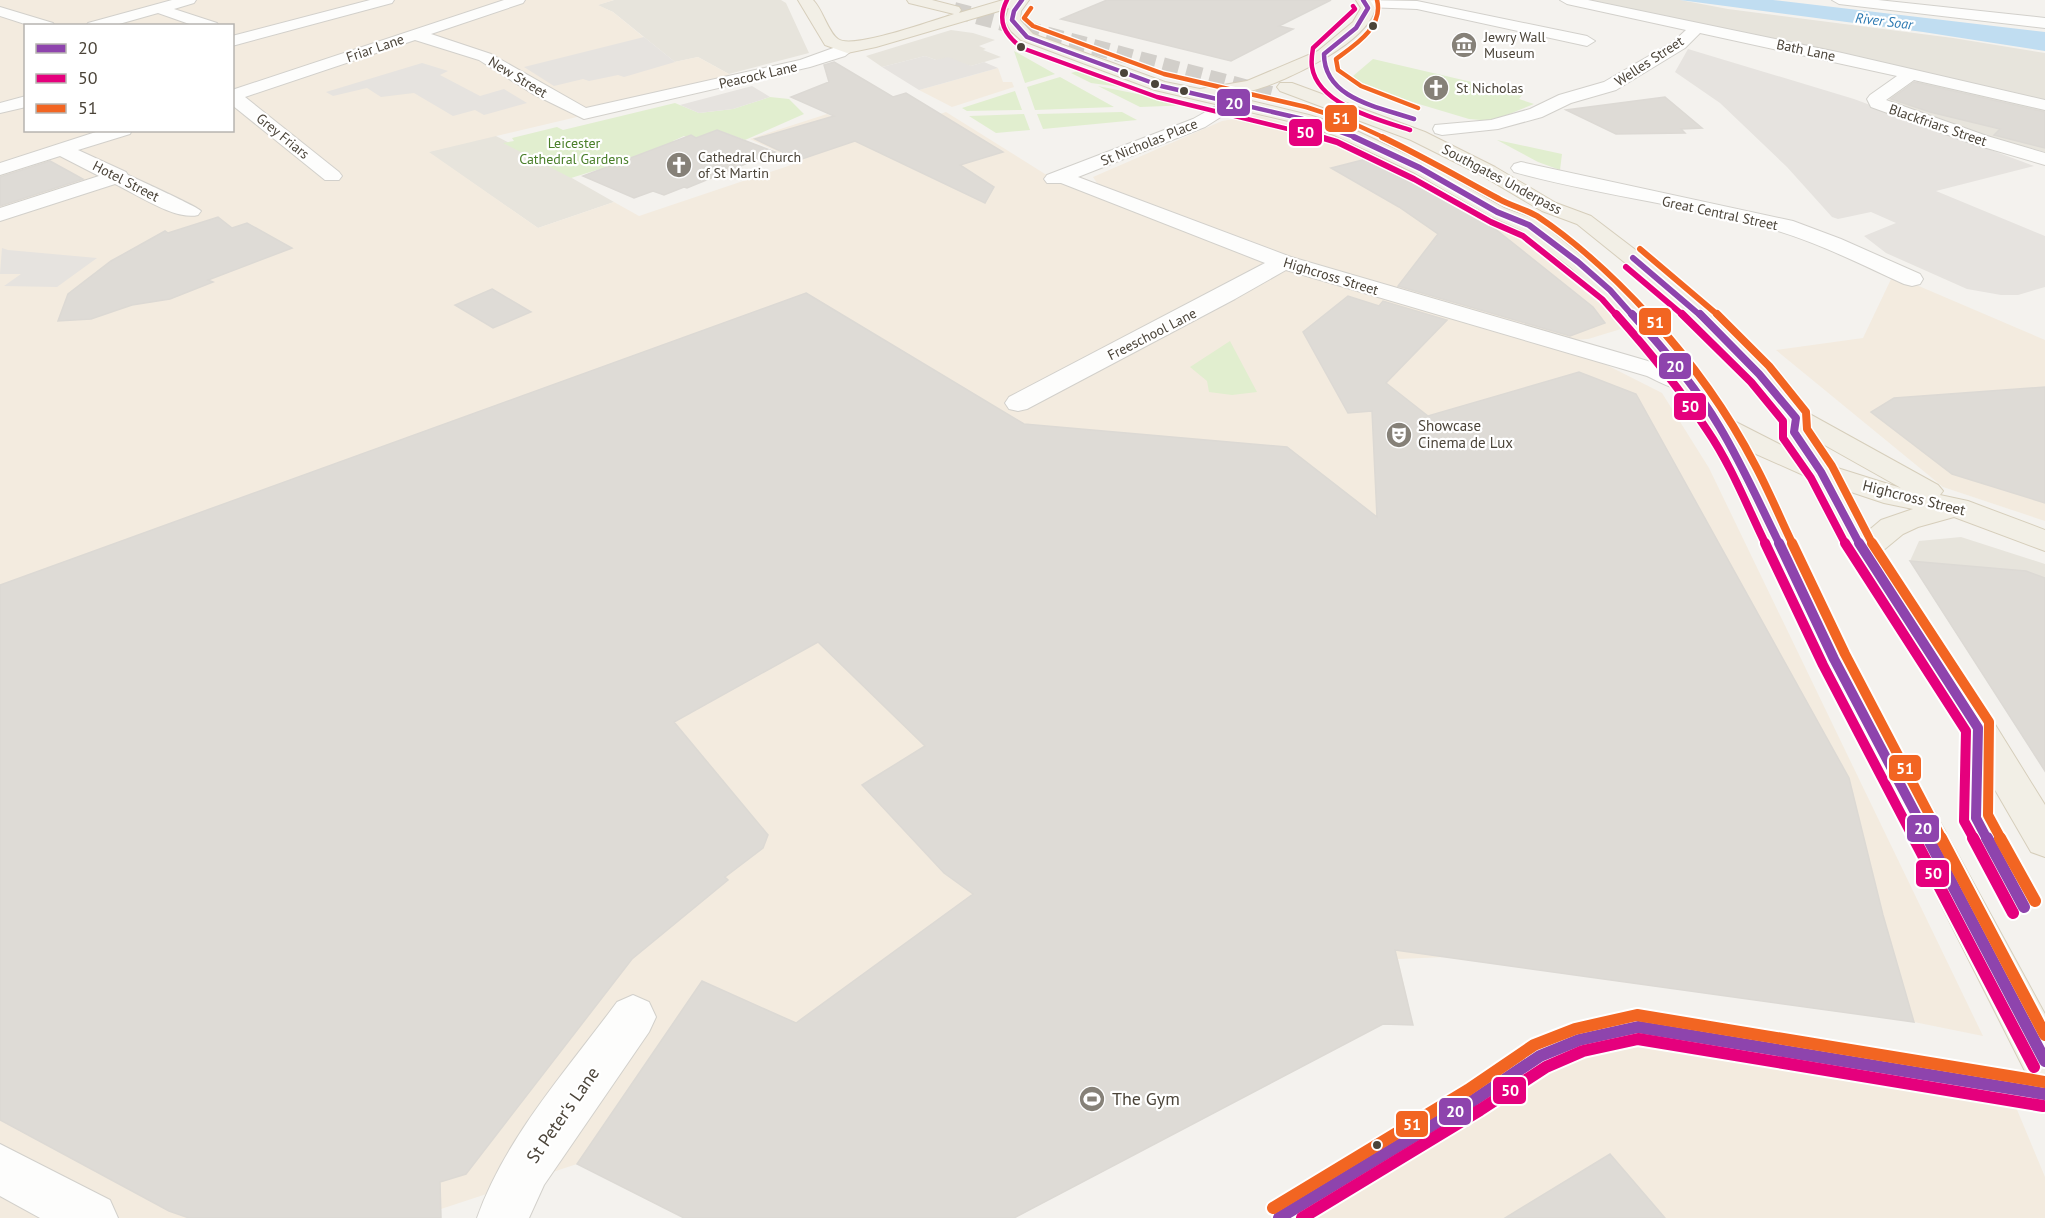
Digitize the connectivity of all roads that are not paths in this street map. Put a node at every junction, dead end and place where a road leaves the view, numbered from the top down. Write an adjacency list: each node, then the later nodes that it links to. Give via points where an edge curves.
1 (189, 0): 12 (street)
2 (387, 0): 14 (street)
3 (518, 0): 23 (street, Friar Lane)
4 (805, 0): 27 (main road, via 831,42)
5 (914, 0): 10 (main road)
6 (1020, 0): 21 (main road); 24 (main road, via 1011,18)
7 (1567, 0): 22 (street, Bath Lane)
8 (1839, 0): 16 (street, via 2012,14)
9 (1364, 1): 26 (street, via 1417,5); 28 (main road, via 1364,19)
10 (952, 5): 11 (main road)
11 (971, 5)
12 (157, 8): 18 (street); 19 (street)
13 (0, 11): 17 (street)
14 (339, 13): 15 (street); 25 (street)
15 (373, 22)
16 (2045, 23)
17 (42, 24)
18 (100, 24)
19 (206, 24)
20 (396, 27): 23 (street, New Street)
21 (928, 27): 24 (main road, via 958,25); 27 (main road, Peacock Lane)
22 (1696, 28): 29 (street, Bath Lane); 39 (street, Welles Street, via 1679,45 1610,86 1492,125)
23 (416, 33): 32 (street, Friar Lane); 38 (street, New Street, via 485,57)
24 (1027, 37): 31 (main road, via 1151,82)
25 (240, 39)
26 (1587, 41)
27 (847, 48): 38 (street, Peacock Lane, via 804,64)
28 (1324, 54): 30 (main road); 39 (main road, via 1326,73 1334,84)
29 (1911, 74): 36 (street, Bath Lane); 42 (street, Blackfriars Street, via 1876,99 1876,103)
30 (1251, 86): 31 (main road); 35 (main road)
31 (1200, 94): 35 (main road)
32 (234, 96)
33 (234, 97): 46 (street, Grey Friars)
34 (24, 102): 37 (street)
35 (1232, 102): 47 (street, St Nicholas Place, via 1199,123); 52 (main road, via 1341,131)
36 (2045, 105)
37 (0, 108)
38 (584, 114)
39 (1442, 129): 43 (main road)
40 (117, 132): 41 (street)
41 (62, 150): 44 (street); 45 (street, Hotel Street)
42 (2045, 159)
43 (1521, 168): 48 (street, Great Central Street); 50 (main road)
44 (0, 169)
45 (119, 176): 49 (street, Hotel Street); 51 (street)
46 (332, 177)
47 (1058, 178): 53 (street, Highcross Street)
48 (1656, 199): 50 (street, via 1596,196 1587,200); 54 (street, Great Central Street, via 1787,227)
49 (191, 211)
50 (1584, 214): 52 (main road, Southgates Underpass, via 1550,207 1418,136 1279,90 1429,156 1519,209); 59 (main road, via 1714,328)
51 (0, 215)
52 (1529, 225): 55 (main road, via 1610,290)
53 (1283, 262): 56 (street, Highcross Street); 58 (street, Freeschool Lane)
54 (1912, 279)
55 (1646, 328): 56 (street, via 1640,346); 57 (main road)
56 (1607, 357): 57 (street, Highcross Street)
57 (1686, 383): 60 (main road)
58 (1018, 403)
59 (1796, 418): 61 (main road, via 1794,432); 62 (main road)
60 (1718, 424): 61 (main road, Highcross Street); 67 (main road, via 1834,658)
61 (1821, 472): 62 (main road, Highcross Street, via 1894,496); 64 (main road)
62 (1957, 508): 63 (main road, Highcross Street); 64 (main road, via 1892,526)
63 (2045, 541)
64 (1863, 551): 65 (main road)
65 (2045, 840)
66 (633, 1017): 70 (street, St Peter's Lane, via 526,1167)
67 (2045, 1061)
68 (0, 1169): 69 (street)
69 (92, 1218)
70 (503, 1218)

